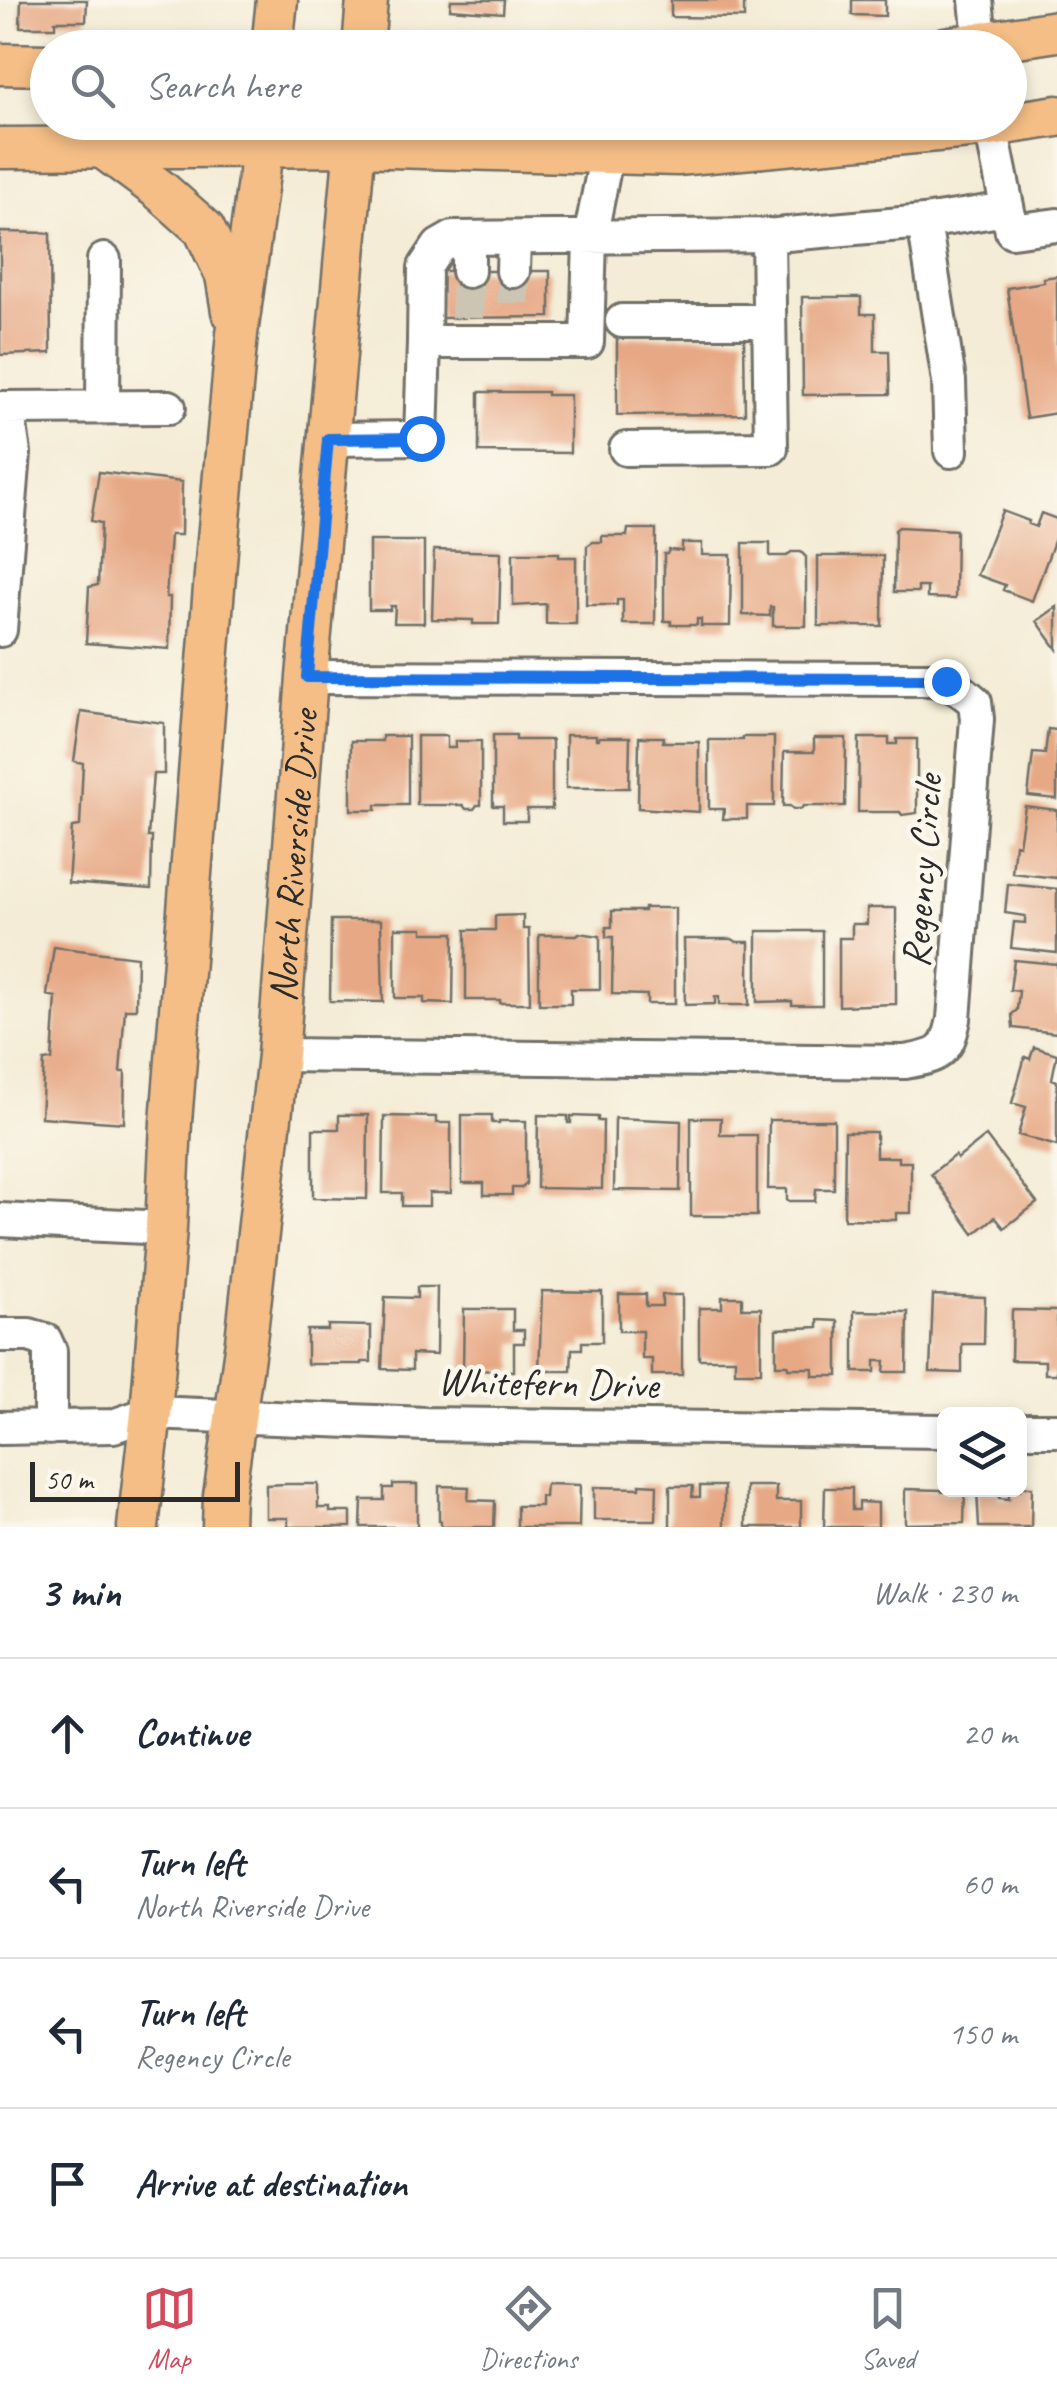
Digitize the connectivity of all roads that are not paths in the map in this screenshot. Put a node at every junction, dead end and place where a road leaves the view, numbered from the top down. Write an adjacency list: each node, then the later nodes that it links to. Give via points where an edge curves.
1 (277, 0): 4 (main road)
2 (367, 0): 5 (main road)
3 (976, 0): 6 (street)
4 (274, 30)
5 (364, 30)
6 (971, 30)
7 (1057, 31): 8 (main road)
8 (1027, 36)
9 (0, 64): 10 (main road)
10 (30, 65)
11 (1057, 116): 12 (main road)
12 (1027, 120)
13 (196, 140): 20 (main road)
14 (264, 140): 34 (main road)
15 (355, 140): 39 (main road, North Riverside Drive)
16 (432, 140): 21 (main road)
17 (829, 140): 21 (main road, via 677,155)
18 (994, 140): 22 (street)
19 (0, 148): 20 (main road)
20 (104, 148): 34 (main road, via 204,229 226,275)
21 (608, 154): 28 (street)
22 (1007, 209): 23 (street); 24 (street, via 1012,231)
23 (924, 222): 25 (street); 41 (street, via 950,381)
24 (1057, 225)
25 (768, 235): 28 (street); 32 (street)
26 (468, 238): 27 (street); 30 (street); 35 (street, via 439,246 425,267)
27 (514, 238): 28 (street); 31 (street)
28 (590, 238): 35 (street, via 586,342 513,330 467,330)
29 (104, 260): 36 (street)
30 (468, 271)
31 (513, 271)
32 (769, 320): 33 (street); 40 (street, via 771,448)
33 (622, 322)
34 (237, 334): 47 (main road)
35 (424, 342): 39 (street, via 421,438)
36 (103, 407): 37 (street); 38 (street)
37 (169, 407)
38 (0, 411): 42 (street, via 14,453)
39 (328, 439): 44 (main road, North Riverside Drive)
40 (626, 449)
41 (951, 451)
42 (5, 496): 43 (street)
43 (0, 630)
44 (307, 677): 45 (main road, North Riverside Drive); 45 (street, Regency Circle, via 946,681 975,702 976,719 957,981 942,1052 905,1062)
45 (278, 1056): 50 (main road, North Riverside Drive)
46 (11, 1220): 47 (street)
47 (166, 1228): 49 (main road)
48 (0, 1335): 52 (street, via 45,1340)
49 (150, 1413): 50 (street, Whitefern Drive); 52 (street, Whitefern Drive, via 112,1426); 56 (main road)
50 (234, 1416): 55 (street, Whitefern Drive); 57 (main road, North Riverside Drive)
51 (0, 1428): 52 (street, Whitefern Drive)
52 (50, 1428)
53 (1027, 1430): 54 (street)
54 (1057, 1430)
55 (937, 1431)
56 (138, 1527)
57 (222, 1527)

